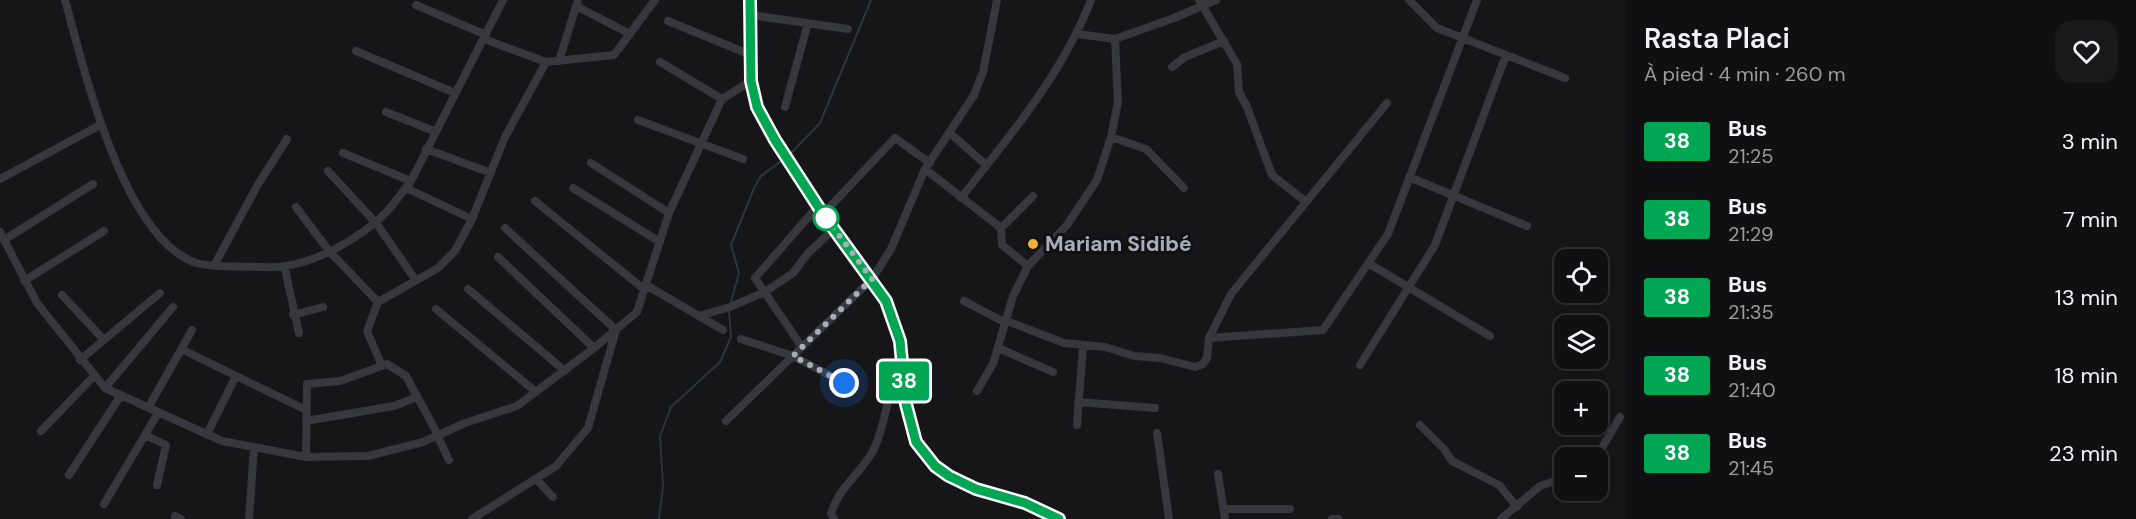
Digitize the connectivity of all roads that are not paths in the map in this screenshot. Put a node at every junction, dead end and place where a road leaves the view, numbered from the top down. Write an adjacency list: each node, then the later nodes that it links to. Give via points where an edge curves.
1 (65, 0): 38 (street)
2 (503, 0): 19 (street)
3 (655, 0): 17 (street)
4 (750, 0): 13 (street)
5 (997, 0): 40 (street, via 974,95)
6 (1091, 0): 18 (street)
7 (1216, 0): 11 (street)
8 (1409, 0): 20 (street, via 1437,28)
9 (1476, 0): 20 (street)
10 (577, 3): 17 (street); 26 (street)
11 (1201, 3): 21 (street); 22 (street)
12 (416, 4): 19 (street)
13 (751, 15): 15 (street); 24 (street)
14 (668, 21): 24 (street)
15 (808, 23): 16 (street); 35 (street)
16 (848, 29)
17 (630, 34): 26 (street, via 614,55)
18 (1077, 34): 21 (street); 48 (street, via 1036,102)
19 (485, 37): 27 (street); 32 (street)
20 (1462, 38): 25 (street); 52 (street)
21 (1115, 39): 41 (street, via 1118,102)
22 (1224, 41): 29 (street, via 1185,57); 62 (street, via 1237,64 1239,92 1272,175)
23 (356, 51): 32 (street)
24 (751, 55): 31 (street)
25 (1506, 55): 30 (street); 59 (street)
26 (559, 61): 27 (street)
27 (546, 62): 51 (street, via 505,137)
28 (660, 62): 33 (street)
29 (1172, 67)
30 (1565, 78)
31 (751, 81): 33 (street); 64 (street, via 757,107)
32 (455, 93): 39 (street)
33 (722, 99): 43 (street)
34 (1387, 103): 62 (street)
35 (785, 106)
36 (386, 112): 39 (street)
37 (638, 120): 43 (street)
38 (100, 125): 53 (street); 79 (street, via 137,203 163,243 196,263)
39 (434, 131): 44 (street)
40 (950, 133): 48 (street); 49 (street)
41 (1111, 137): 57 (street, via 1146,149); 80 (street, via 1087,198 1068,225)
42 (287, 140): 79 (street)
43 (702, 144): 46 (street); 65 (street)
44 (426, 149): 51 (street); 55 (street)
45 (344, 153): 55 (street)
46 (743, 159)
47 (591, 163): 65 (street)
48 (986, 165): 60 (street)
49 (927, 166): 60 (street); 64 (street, via 895,138); 83 (street, via 891,249)
50 (328, 171): 67 (street)
51 (491, 173): 66 (street)
52 (1409, 177): 59 (street); 78 (street, via 1388,234)
53 (0, 179)
54 (93, 184): 74 (street)
55 (409, 184): 66 (street); 67 (street)
56 (573, 188): 75 (street)
57 (1184, 188)
58 (1033, 195): 70 (street)
59 (1454, 196): 68 (street); 86 (street, via 1435,245)
60 (961, 198): 70 (street)
61 (535, 201): 85 (street)
62 (1306, 202): 104 (street, via 1231,294)
63 (296, 207): 76 (street)
64 (821, 210): 71 (street); 88 (street, via 755,278)
65 (669, 213): 75 (street)
66 (472, 219): 82 (street, via 455,251 438,268)
67 (376, 223): 76 (street); 82 (street)
68 (1527, 226)
69 (505, 228): 100 (street)
70 (1001, 228): 80 (street, via 1002,245)
71 (834, 229): 83 (street); 88 (street, via 793,273)
72 (0, 231): 74 (street)
73 (104, 231): 84 (street)
74 (4, 240): 84 (street)
75 (660, 242): 85 (street)
76 (329, 251): 81 (street); 92 (street)
77 (498, 257): 109 (street)
78 (1368, 263): 86 (street); 104 (street, via 1323,330)
79 (215, 264): 81 (street)
80 (1028, 266): 98 (street)
81 (285, 269): 96 (street)
82 (415, 279): 92 (street)
83 (872, 279): 108 (street); 113 (street, via 895,320)
84 (24, 281): 114 (street)
85 (646, 287): 97 (street); 100 (street, via 637,312)
86 (1409, 287): 103 (street); 115 (street)
87 (468, 289): 117 (street)
88 (765, 292): 97 (street); 108 (street)
89 (160, 293): 106 (street)
90 (62, 295): 106 (street)
91 (963, 301): 98 (street)
92 (378, 302): 116 (street, via 367,331)
93 (173, 307): 122 (street)
94 (323, 307): 96 (street)
95 (436, 309): 124 (street)
96 (293, 315): 102 (street)
97 (699, 316): 101 (street)
98 (1006, 322): 107 (street); 110 (street)
99 (192, 330): 111 (street)
100 (616, 330): 109 (street); 148 (street, via 588,428 556,466)
101 (723, 330)
102 (299, 333)
103 (1490, 336)
104 (1209, 338): 107 (street, via 1207,358 1195,367 1105,347)
105 (741, 339): 112 (street)
106 (104, 340): 114 (street)
107 (1083, 346): 127 (street)
108 (802, 347): 112 (street)
109 (594, 348): 117 (street)
110 (998, 348): 118 (street); 123 (street)
111 (181, 350): 120 (street); 128 (street)
112 (793, 356): 121 (street); 134 (street)
113 (902, 356): 158 (street, via 882,431 872,452 834,502); 159 (street, via 910,427 916,442 935,466 976,489 1025,503)
114 (80, 360): 119 (street)
115 (1360, 365)
116 (382, 366): 126 (street, via 387,364 406,376); 130 (street, via 340,381 307,384)
117 (565, 370): 124 (street)
118 (1053, 372)
119 (94, 376): 122 (street); 137 (street)
120 (236, 376): 130 (street); 139 (street)
121 (844, 383)
122 (105, 388): 125 (street)
123 (977, 391)
124 (536, 392): 141 (street, via 517,406)
125 (121, 395): 128 (street); 146 (street)
126 (417, 397): 133 (street, via 394,406); 141 (street)
127 (1078, 402): 129 (street); 135 (street)
128 (148, 408): 131 (street)
129 (1155, 408)
130 (306, 410): 133 (street)
131 (158, 412): 139 (street); 140 (street)
132 (1620, 417): 143 (street)
133 (306, 421): 144 (street)
134 (726, 421)
135 (1077, 425)
136 (1420, 425): 153 (street, via 1452,461 1499,486)
137 (40, 431)
138 (1157, 433): 160 (street)
139 (207, 434): 142 (street)
140 (145, 435): 150 (street, via 166,445); 152 (street)
141 (438, 435): 144 (street, via 368,456); 145 (street)
142 (254, 447): 144 (street); 156 (street)
143 (1602, 447)
144 (306, 457)
145 (449, 460)
146 (69, 474)
147 (1218, 474): 154 (street)
148 (536, 479): 151 (street); 157 (street)
149 (1554, 481): 153 (street, via 1540,486)
150 (157, 485)
151 (553, 497)
152 (104, 504)
153 (1516, 507): 164 (street)
154 (1224, 509): 155 (street); 161 (street)
155 (1290, 509)
156 (249, 519)
157 (472, 519)
158 (834, 519)
159 (1059, 519)
160 (1169, 519)
161 (1225, 519)
162 (1332, 519): 163 (street)
163 (1338, 519)
164 (1501, 519)

